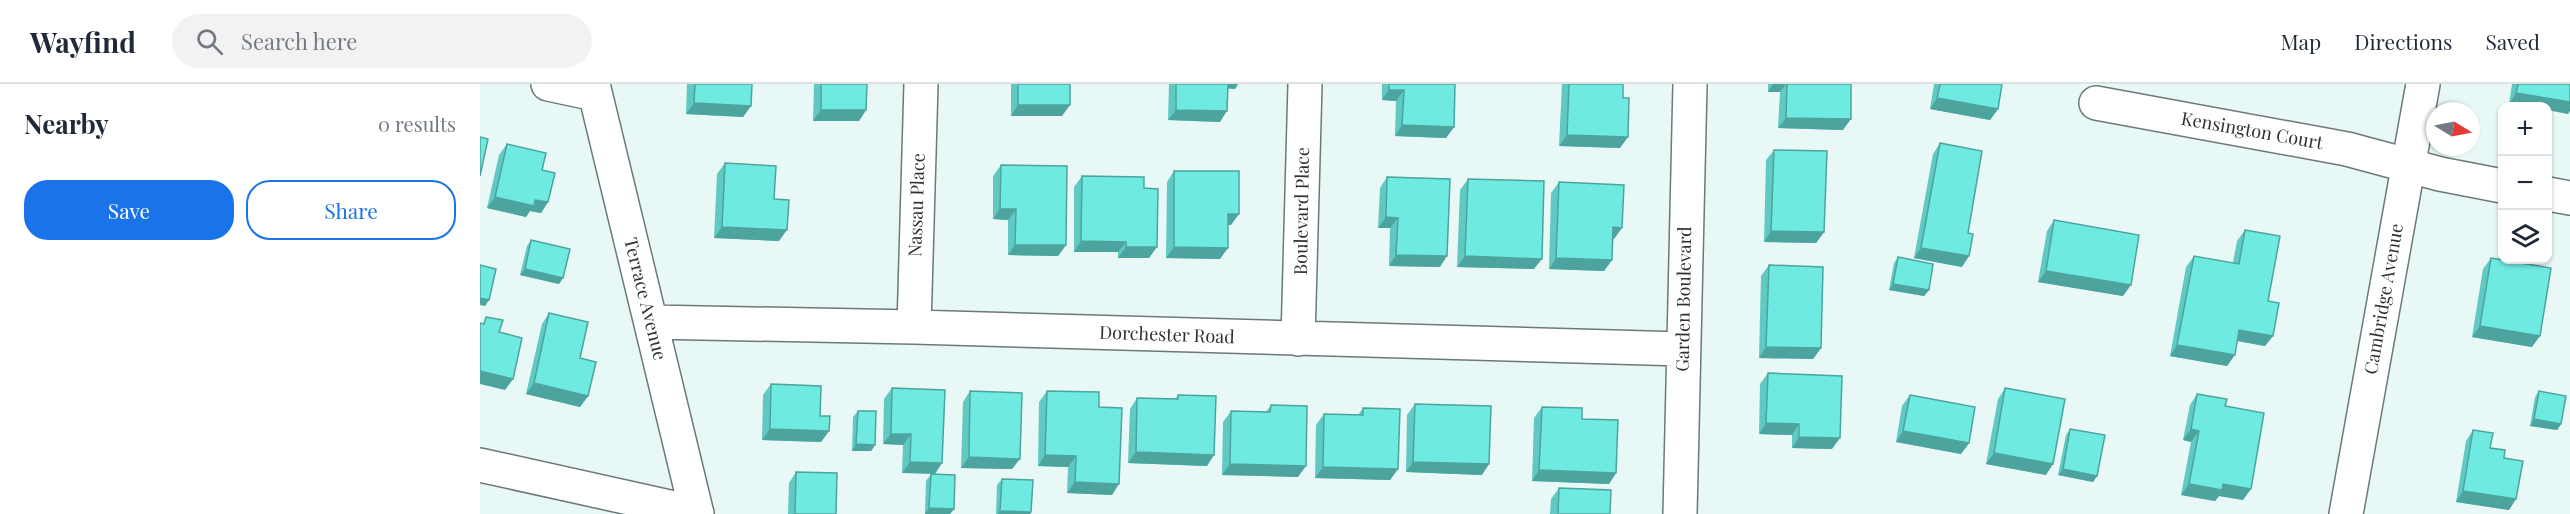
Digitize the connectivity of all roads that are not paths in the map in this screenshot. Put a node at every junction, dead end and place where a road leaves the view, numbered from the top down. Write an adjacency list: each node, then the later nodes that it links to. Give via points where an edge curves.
1 (548, 84): 6 (street)
2 (921, 84): 13 (street, Nassau Place)
3 (1305, 84): 14 (street, Boulevard Place)
4 (1690, 84): 15 (street, Garden Boulevard)
5 (2423, 84): 8 (street, Cambridge Avenue)
6 (594, 89): 12 (street, Terrace Avenue)
7 (2096, 103): 8 (street, Kensington Court, via 2348,149)
8 (2407, 166): 9 (street, Kensington Court); 19 (street, Cambridge Avenue)
9 (2498, 185)
10 (2552, 195): 11 (street)
11 (2570, 198)
12 (651, 322): 13 (street, Dorchester Road); 17 (street, Terrace Avenue)
13 (914, 327): 14 (street, Dorchester Road)
14 (1299, 339): 15 (street, Dorchester Road)
15 (1683, 349): 18 (street, Garden Boulevard)
16 (480, 465): 17 (street)
17 (697, 514)
18 (1680, 514)
19 (2346, 514)

